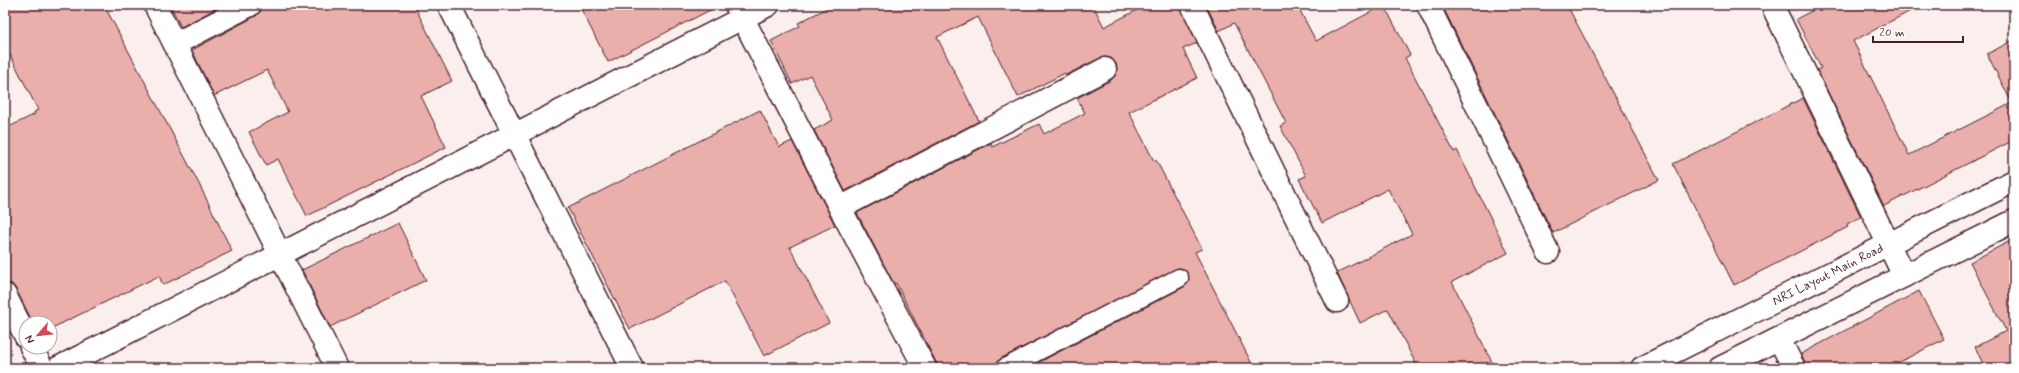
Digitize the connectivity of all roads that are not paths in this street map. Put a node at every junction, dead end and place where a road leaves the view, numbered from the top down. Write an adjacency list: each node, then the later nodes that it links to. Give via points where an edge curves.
1 (155, 5): 9 (street)
2 (250, 5): 9 (street)
3 (449, 5): 11 (street)
4 (768, 5): 8 (street)
5 (1192, 5): 21 (street)
6 (1428, 5): 16 (street)
7 (1772, 5): 15 (street)
8 (740, 11): 11 (street); 13 (street)
9 (175, 44): 17 (street)
10 (1105, 68): 13 (street)
11 (514, 134): 17 (street); 28 (street)
12 (2014, 182): 15 (street, NRI Layout Main Road)
13 (840, 208): 29 (street)
14 (2014, 221): 18 (street)
15 (1889, 244): 18 (street); 31 (street, NRI Layout Main Road)
16 (1548, 252)
17 (280, 254): 26 (street); 27 (street)
18 (1904, 276): 23 (street)
19 (1179, 278): 30 (lane)
20 (5, 295): 22 (street)
21 (1337, 301)
22 (18, 321)
23 (1779, 339): 32 (street); 33 (street)
24 (35, 355): 25 (street)
25 (42, 368)
26 (58, 368)
27 (337, 368)
28 (632, 368)
29 (925, 368)
30 (1005, 368)
31 (1642, 368)
32 (1720, 368)
33 (1794, 368)

